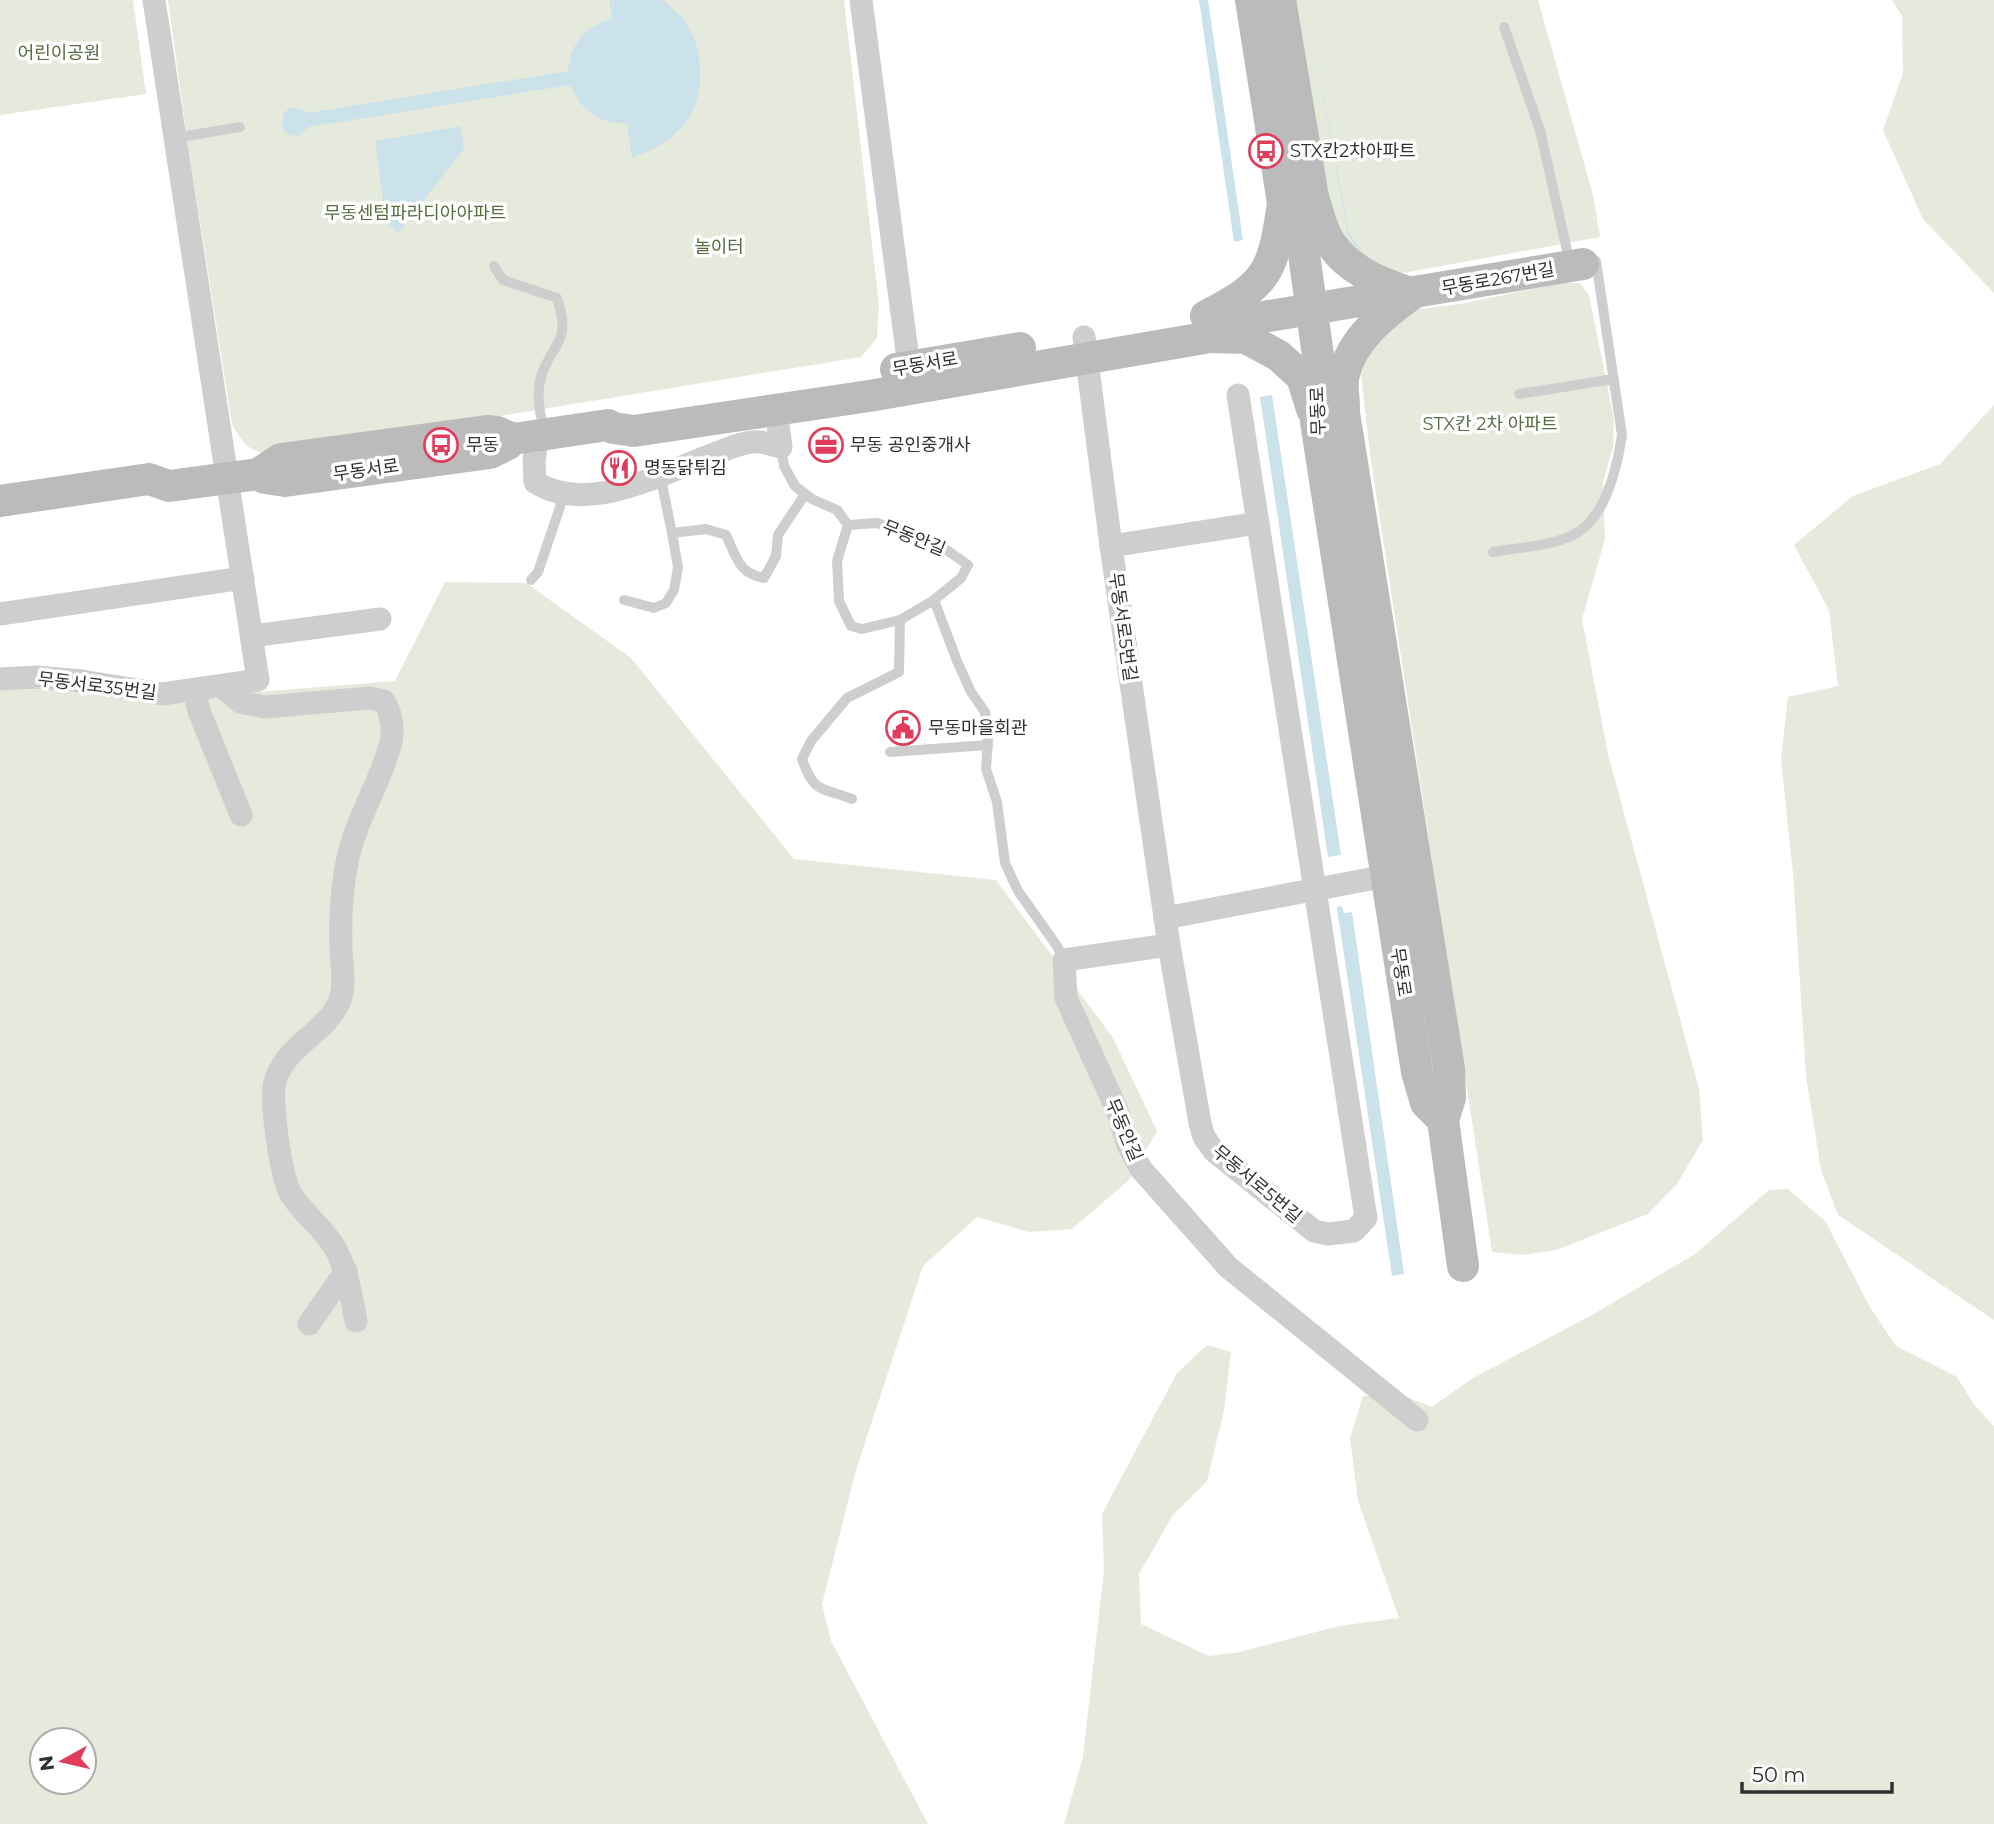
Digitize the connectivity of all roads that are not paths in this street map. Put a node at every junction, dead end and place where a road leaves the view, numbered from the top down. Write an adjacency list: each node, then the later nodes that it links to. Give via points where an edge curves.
1 (154, 0): 7 (street, 무동서로35번길)
2 (861, 0): 15 (street)
3 (1251, 0): 8 (main road)
4 (1280, 0): 8 (main road)
5 (1504, 27): 9 (lane)
6 (240, 127): 7 (lane)
7 (175, 138): 25 (street, 무동서로35번길)
8 (1298, 200): 11 (main road, via 1347,262 1384,284); 12 (main road, via 1311,211 1302,240); 13 (main road, via 1256,286)
9 (1583, 264): 11 (main road, 무동로267번길); 16 (lane)
10 (494, 266): 22 (lane, via 503,279 557,298 563,318 562,334 542,375)
11 (1412, 293): 12 (main road, 무동로267번길); 20 (main road, via 1382,316 1353,353)
12 (1311, 309): 13 (main road, 무동로267번길, via 1245,320 1233,329); 20 (main road, 무동로, via 1320,370 1331,382)
13 (1208, 327): 14 (main road, 무동서로); 20 (main road, via 1246,338 1279,356 1302,377)
14 (1085, 347): 15 (main road, 무동서로); 19 (main road, 무동서로, via 869,396); 34 (street, 무동서로5번길)
15 (909, 367): 21 (main road, 무동서로, via 630,410)
16 (1614, 379): 17 (lane); 35 (lane, via 1622,435 1619,457 1597,513 1574,534 1546,544)
17 (1519, 394)
18 (1238, 395): 31 (street, 무동서로5번길)
19 (776, 409): 21 (main road, 무동서로, via 634,430); 23 (street)
20 (1330, 417): 51 (main road, 무동로); 56 (main road, 무동로, via 1449,1069 1450,1098)
21 (608, 425): 22 (main road, 무동서로)
22 (532, 436): 25 (main road, 무동서로, via 490,453 285,481); 27 (street, via 535,482 550,492)
23 (781, 447): 24 (street, via 759,441 740,445); 28 (lane, via 784,466)
24 (660, 474): 27 (street, via 610,493); 33 (lane)
25 (243, 476): 26 (main road, 무동서로); 36 (street, 무동서로35번길)
26 (169, 486): 29 (main road, 무동서로, via 149,479); 30 (main road, 무동서로, via 152,500)
27 (562, 493): 37 (lane, via 538,572)
28 (805, 494): 32 (lane, via 837,510); 33 (lane, via 778,534 776,556 764,578 750,576 740,565 726,535 706,529)
29 (0, 501)
30 (0, 522)
31 (1258, 523): 34 (street); 52 (street, 무동서로5번길)
32 (848, 525): 39 (lane, 무동안길, via 877,523 941,546 968,565 961,579); 42 (lane, 무동안길, via 837,561 839,601 850,626 862,629)
33 (672, 533): 38 (lane, via 678,567 666,603 654,608)
34 (1111, 546): 53 (street, 무동서로5번길)
35 (1493, 552)
36 (243, 578): 40 (street); 43 (street, 무동서로35번길)
37 (531, 580)
38 (624, 600)
39 (934, 600): 42 (lane, 무동안길); 47 (lane, 무동안길, via 971,692 985,712)
40 (0, 614)
41 (380, 619): 43 (street)
42 (900, 620): 49 (lane, via 899,672 847,698 802,759 808,779 821,790)
43 (252, 636): 45 (street, 무동서로35번길, via 258,680)
44 (0, 679): 46 (street, 무동서로35번길, via 82,681 162,694)
45 (221, 686): 46 (street, 무동서로35번길); 58 (street, via 240,702 265,707 370,698 384,701 390,711 392,740 346,865 340,1002 288,1057 272,1095 285,1182 332,1243)
46 (194, 690): 50 (street)
47 (988, 745): 48 (lane); 55 (lane, 무동안길, via 986,769 997,802 1006,863 1018,891)
48 (890, 752)
49 (852, 799)
50 (241, 815)
51 (1386, 876): 52 (street); 56 (main road, 무동로, via 1417,1072 1426,1103)
52 (1315, 890): 53 (street); 54 (street, 무동서로5번길, via 1366,1218 1354,1231 1314,1231 1214,1151 1204,1137)
53 (1166, 918): 54 (street, 무동서로5번길)
54 (1169, 944): 55 (street)
55 (1064, 960): 61 (street, 무동안길, via 1066,998 1141,1169 1228,1267)
56 (1443, 1120): 57 (main road, 무동로)
57 (1463, 1266)
58 (346, 1271): 59 (street); 60 (street)
59 (356, 1321)
60 (309, 1324)
61 (1417, 1420)

